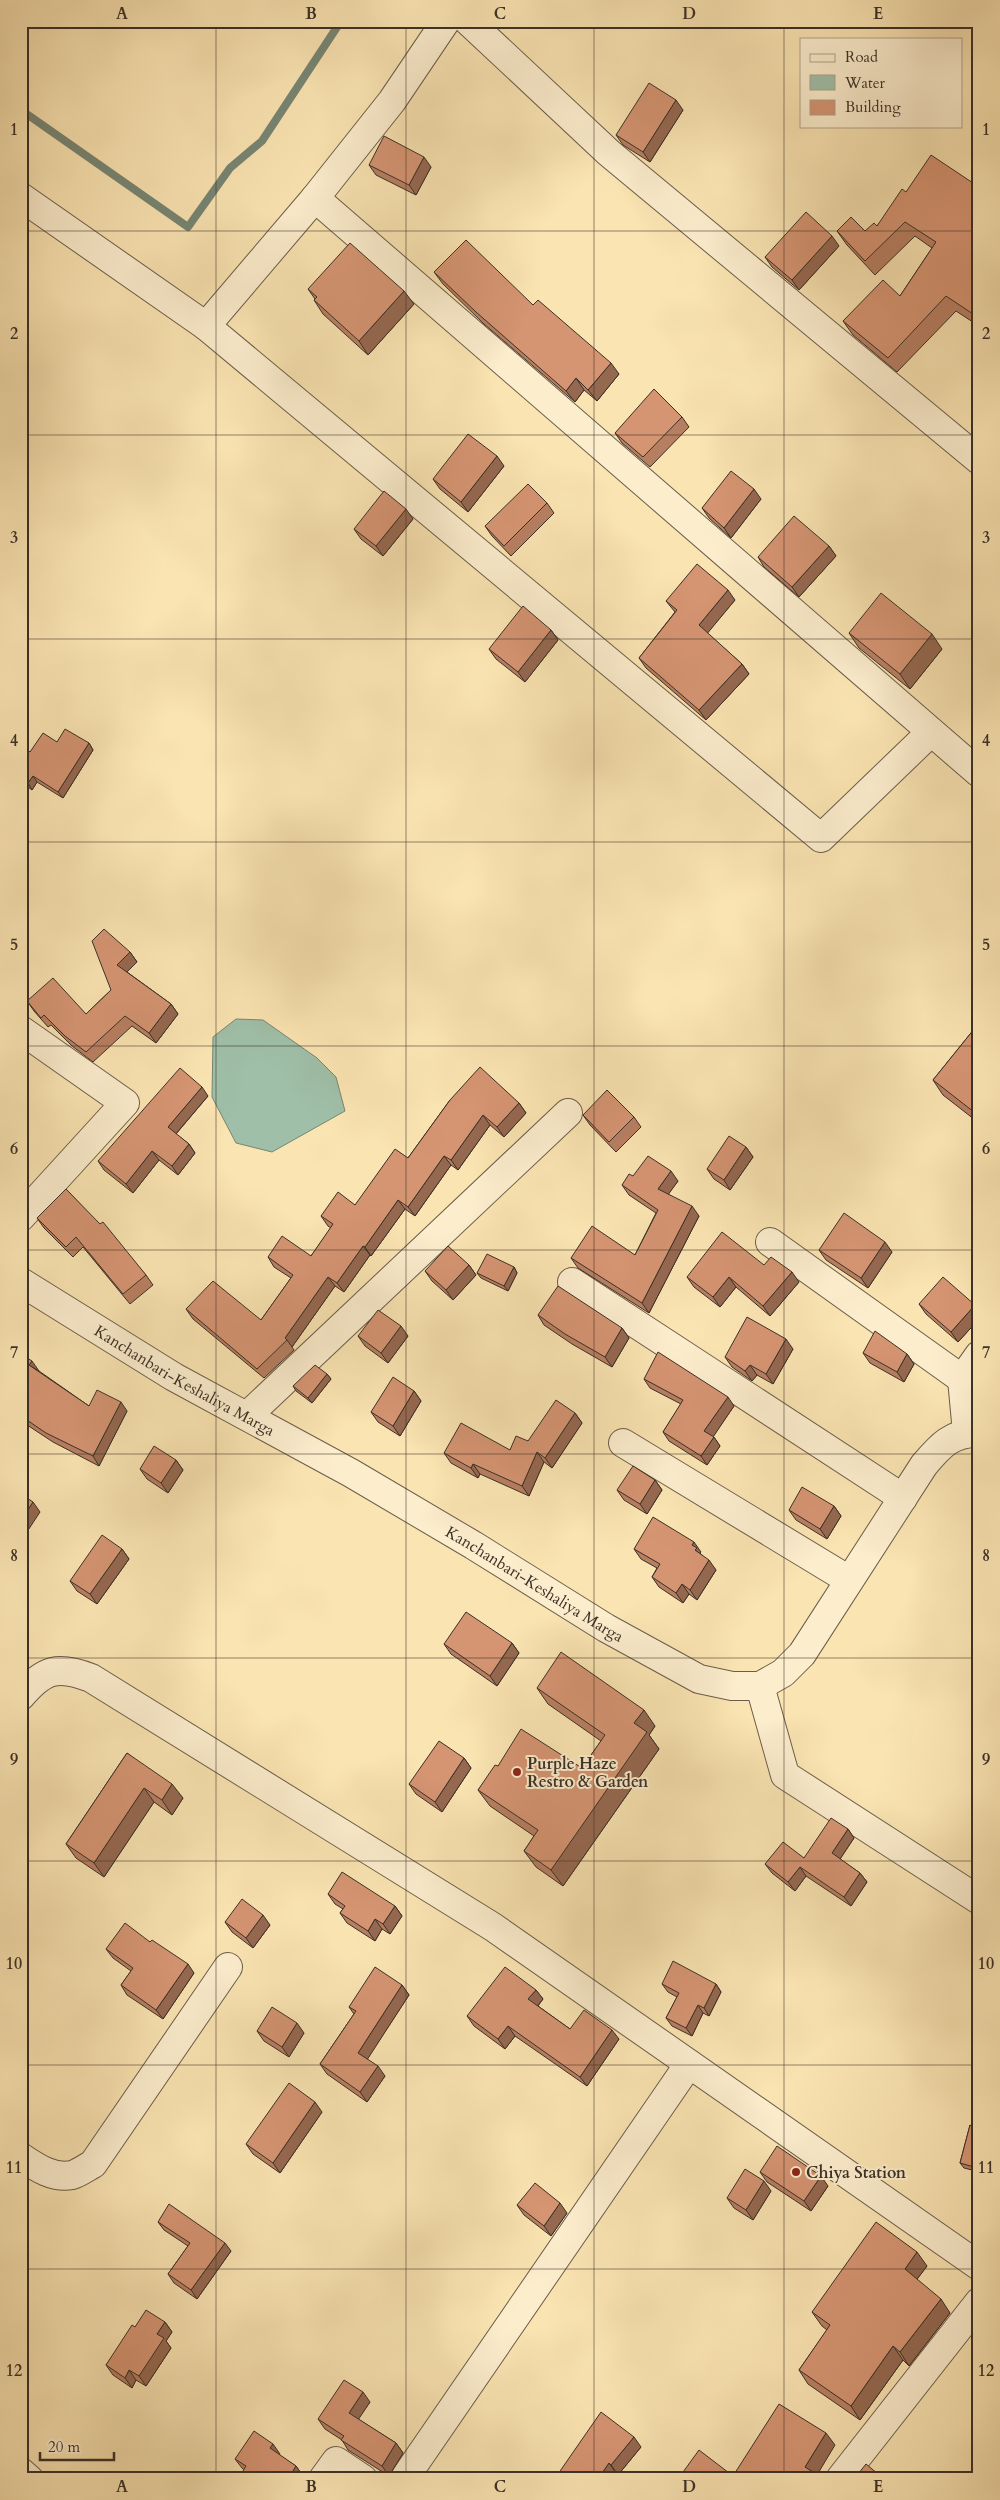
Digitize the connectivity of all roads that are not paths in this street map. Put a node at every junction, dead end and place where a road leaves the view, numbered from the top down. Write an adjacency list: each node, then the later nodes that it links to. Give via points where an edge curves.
1 (446, 21): 4 (street, via 392,102)
2 (468, 21): 6 (street, via 609,152)
3 (21, 197): 5 (street)
4 (315, 198): 5 (street); 7 (street)
5 (206, 326): 7 (street, via 821,838)
6 (979, 460)
7 (931, 732): 8 (street)
8 (979, 773)
9 (21, 1030): 11 (street, via 125,1103)
10 (568, 1113): 17 (street)
11 (21, 1217)
12 (770, 1242): 16 (street)
13 (21, 1282): 17 (street, Kanchanbari-Keshaliya Marga, via 174,1377)
14 (572, 1282): 20 (street)
15 (979, 1355): 16 (street)
16 (962, 1379): 18 (street)
17 (248, 1416): 22 (street, Kanchanbari-Keshaliya Marga, via 473,1545 606,1628 699,1679 732,1686)
18 (973, 1433): 20 (street, via 942,1443)
19 (623, 1444): 21 (street)
20 (903, 1498): 21 (street)
21 (849, 1580): 22 (street, via 802,1654 782,1673)
22 (760, 1686): 24 (street, via 785,1775)
23 (21, 1696): 26 (street, via 45,1674 59,1670 91,1678 493,1927)
24 (979, 1900)
25 (228, 1967): 27 (street, via 93,2164 72,2175 52,2174)
26 (689, 2064): 28 (street); 34 (street)
27 (21, 2157)
28 (979, 2266)
29 (979, 2302): 35 (street)
30 (21, 2472): 31 (street)
31 (29, 2479)
32 (323, 2479): 33 (street, via 336,2461)
33 (363, 2479)
34 (404, 2479)
35 (840, 2479)

